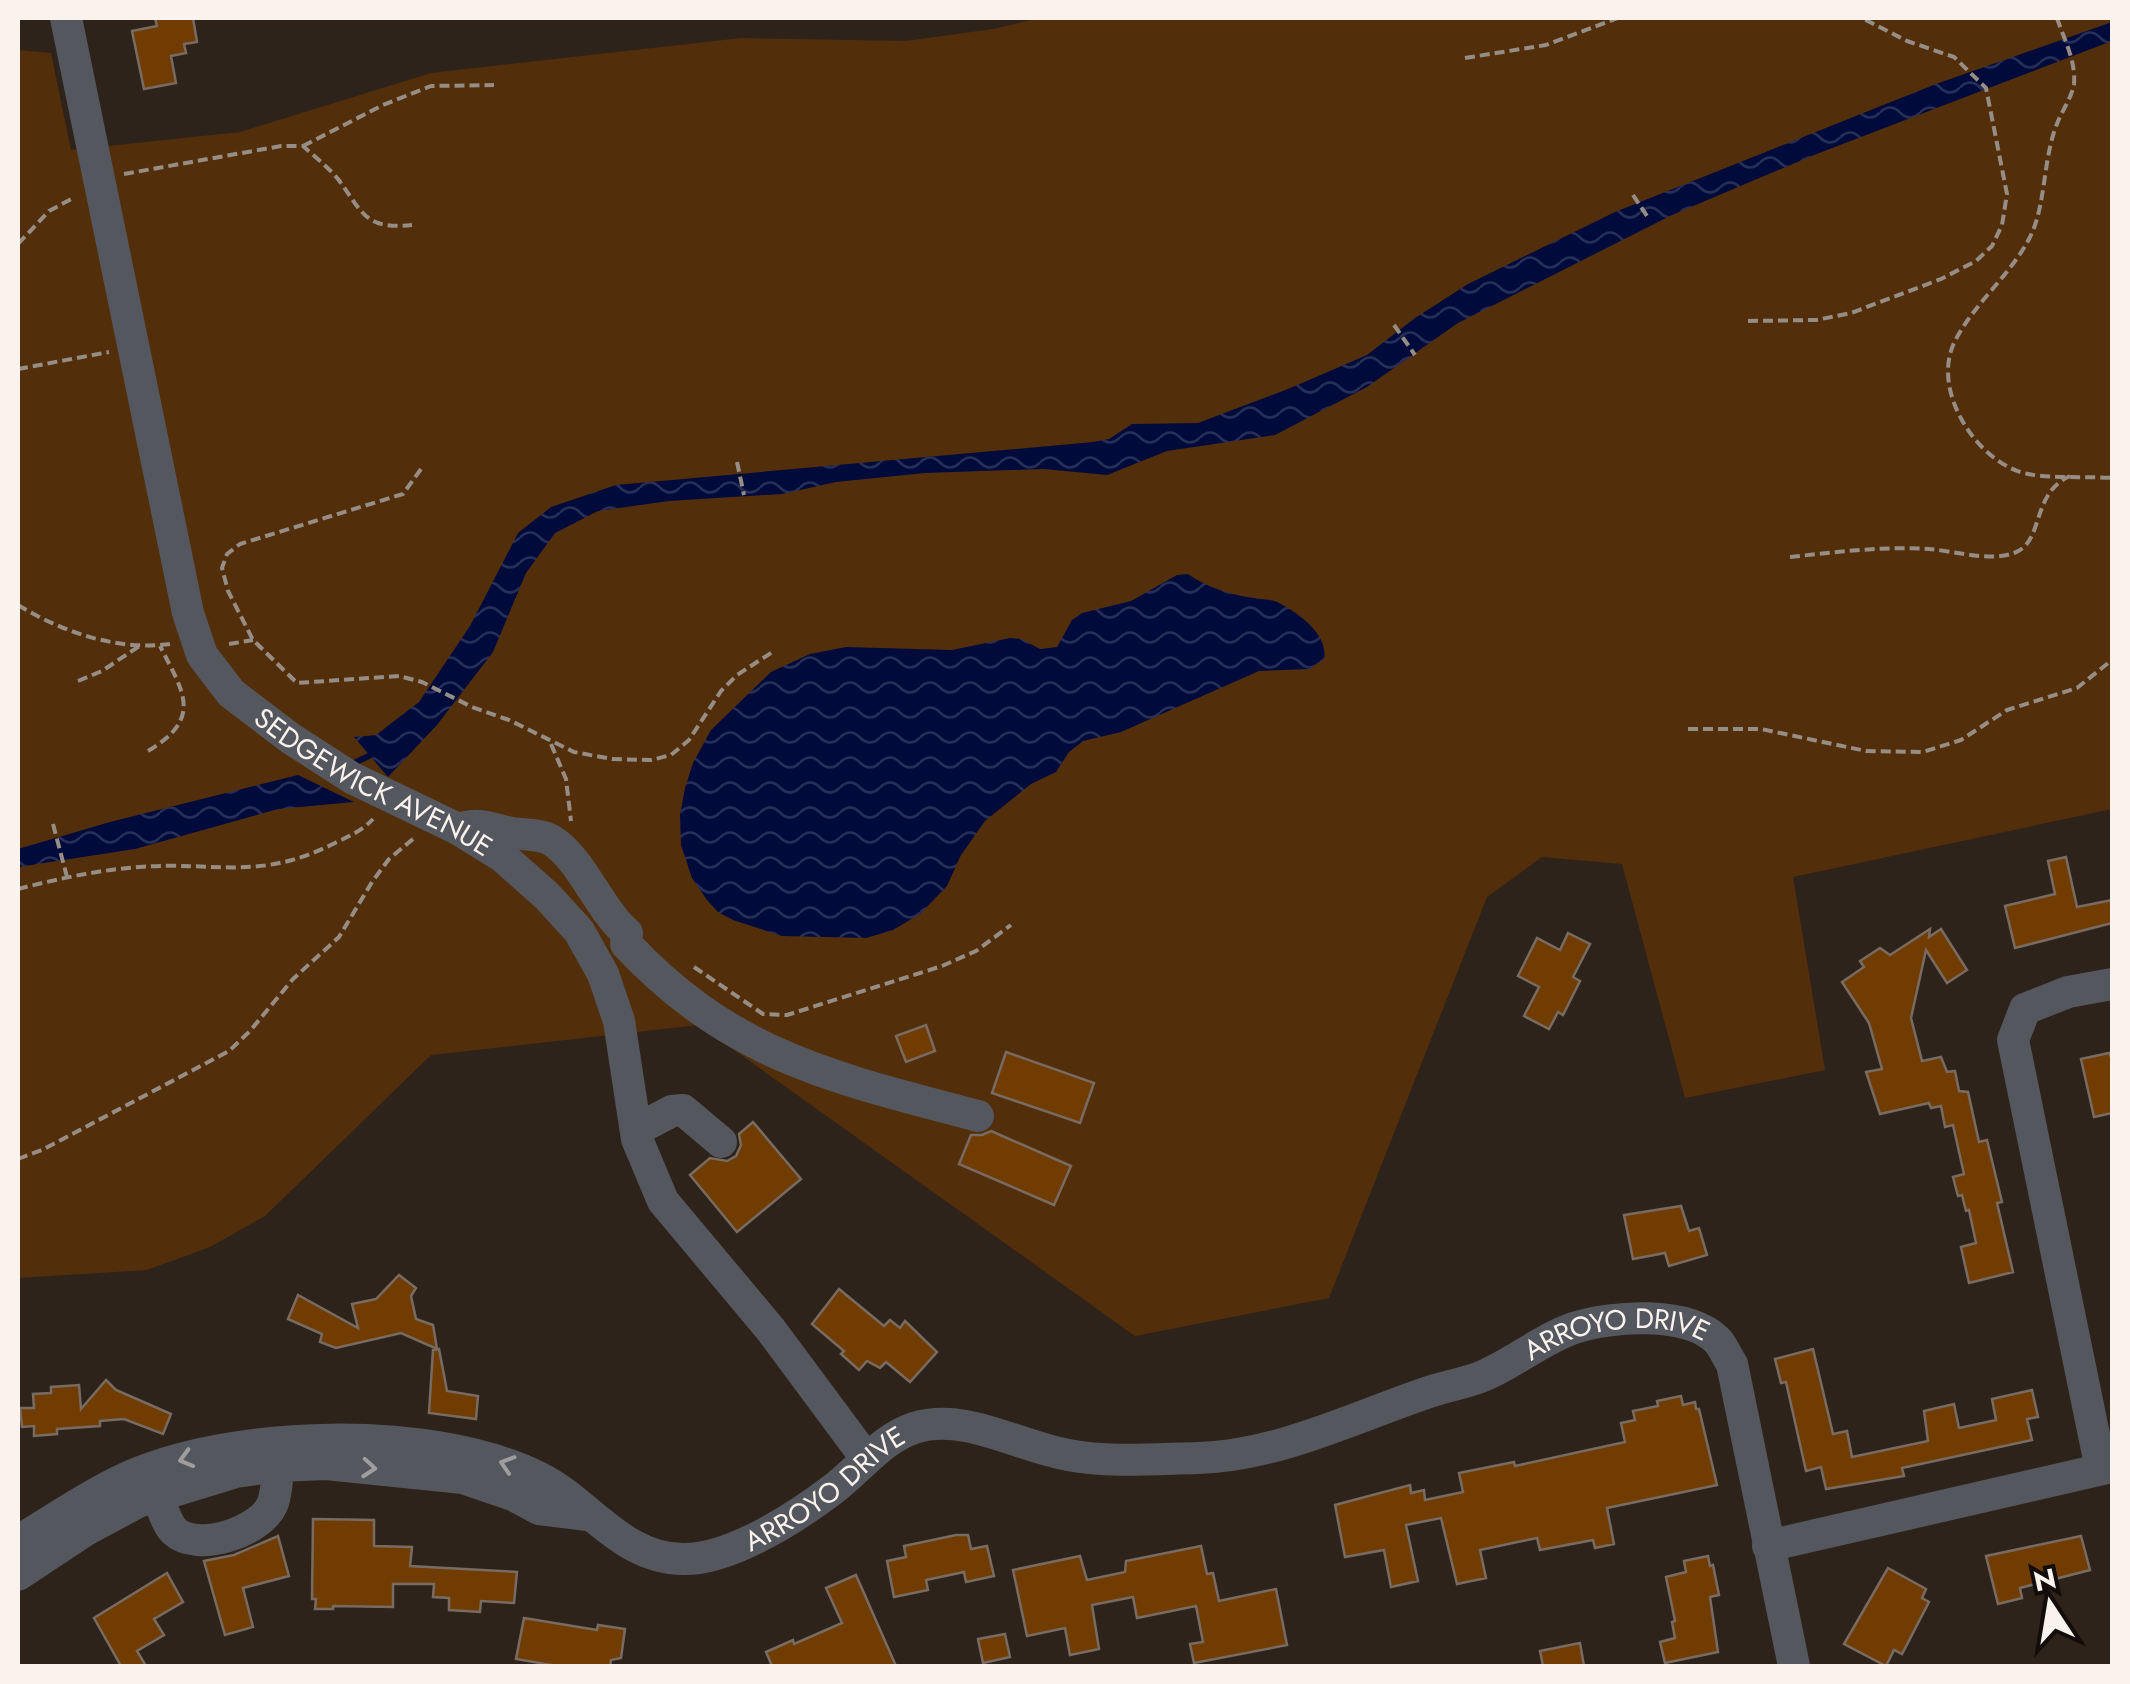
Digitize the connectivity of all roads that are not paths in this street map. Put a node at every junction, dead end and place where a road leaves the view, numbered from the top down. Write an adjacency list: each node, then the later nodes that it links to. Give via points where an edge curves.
1 (66, 18): 2 (street, SEDGEWICK AVENUE, via 198,644 230,693 290,738)
2 (446, 824): 4 (street, via 550,839 657,977 707,1017 769,1052 832,1077); 5 (street, SEDGEWICK AVENUE, via 503,857 578,932 604,974 619,1021)
3 (2112, 984): 10 (street, via 2025,1009 2013,1040)
4 (978, 1116)
5 (636, 1130): 6 (street, via 683,1110); 7 (street, SEDGEWICK AVENUE, via 663,1202 771,1330)
6 (721, 1142)
7 (866, 1458): 9 (street, ARROYO DRIVE, via 833,1489 739,1548 705,1557 663,1557 640,1549 588,1516 560,1488 513,1464); 13 (street, ARROYO DRIVE, via 909,1430 934,1424 962,1425 1066,1455 1240,1456 1483,1376 1570,1329 1651,1318 1692,1326 1716,1340 1732,1364)
8 (278, 1466): 9 (street, ARROYO DRIVE, one-way to 9); 11 (street, ARROYO DRIVE); 11 (street, via 273,1504 262,1520 220,1539 186,1538 172,1529)
9 (465, 1466): 12 (street, ARROYO DRIVE, one-way to 12, via 372,1440 281,1442 196,1455 122,1479)
10 (2107, 1468): 13 (street)
11 (157, 1495): 14 (street, ARROYO DRIVE, via 86,1530)
12 (18, 1542)
13 (1768, 1546): 15 (street, ARROYO DRIVE)
14 (18, 1575)
15 (1794, 1666)

